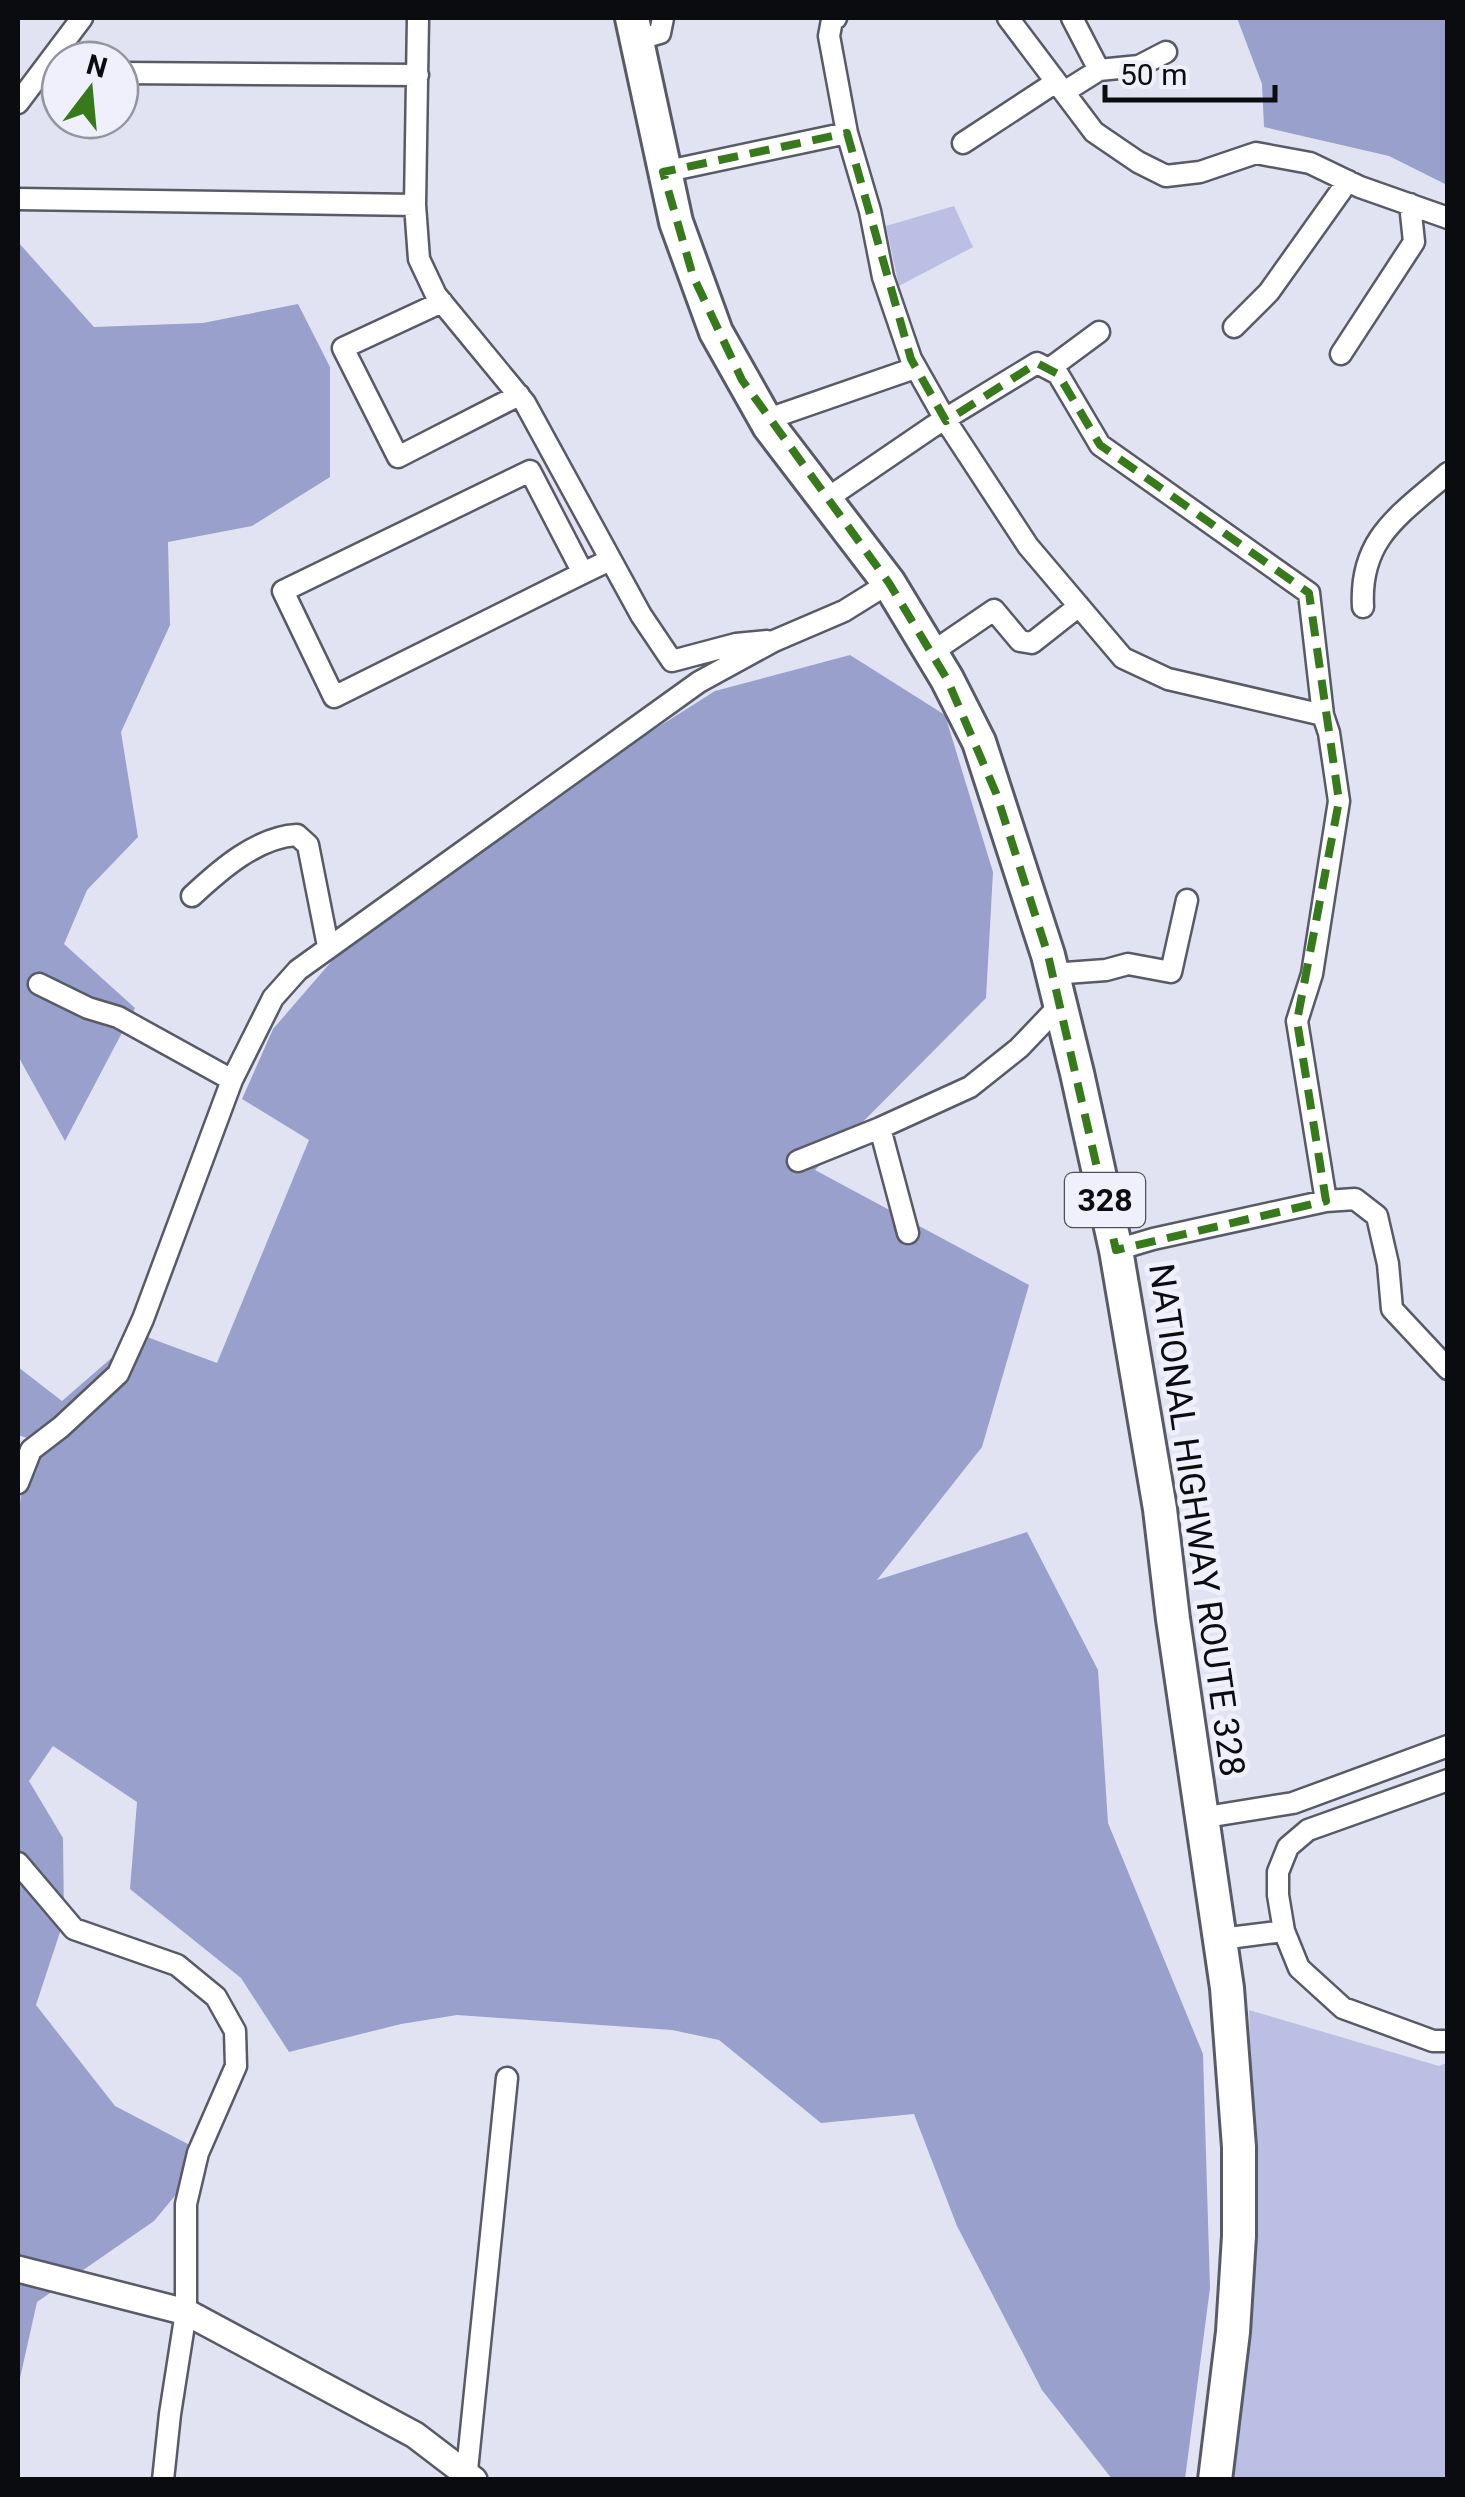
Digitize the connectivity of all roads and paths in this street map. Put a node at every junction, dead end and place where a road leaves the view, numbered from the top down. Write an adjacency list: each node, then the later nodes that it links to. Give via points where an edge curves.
1 (82, 18): 8 (street)
2 (418, 18): 12 (street)
3 (663, 18): 7 (street, via 660,33)
4 (836, 18): 16 (street, via 829,36)
5 (1008, 18): 14 (street)
6 (1072, 18): 10 (street)
7 (634, 29): 18 (highway, NATIONAL HIGHWAY ROUTE 328 / 328)
8 (69, 40)
9 (1166, 52): 10 (street, via 1138,66)
10 (1098, 70): 14 (street)
11 (140, 73): 12 (street)
12 (418, 76): 22 (street)
13 (40, 82): 15 (street)
14 (1060, 87): 17 (street); 19 (street, via 1094,132 1166,176 1256,153 1310,162)
15 (18, 103)
16 (848, 133): 18 (street); 28 (street, via 883,277)
17 (962, 143)
18 (663, 172): 31 (highway, NATIONAL HIGHWAY ROUTE 328 / 328, via 705,304)
19 (1348, 182): 21 (street); 25 (street, via 1269,292)
20 (18, 200): 22 (street)
21 (1410, 204): 23 (street); 27 (street, via 1414,242)
22 (415, 206): 24 (street, via 419,260)
23 (1448, 218)
24 (442, 302): 30 (street); 30 (street, via 343,348 398,457)
25 (1234, 327)
26 (1099, 332): 29 (street)
27 (1341, 354)
28 (916, 368): 31 (street); 32 (street)
29 (1049, 369): 32 (street, via 1037,363); 42 (street, via 1100,445 1309,594)
30 (518, 396): 35 (street)
31 (765, 420): 34 (highway, NATIONAL HIGHWAY ROUTE 328 / 328)
32 (946, 421): 34 (street); 38 (street, via 1028,546)
33 (1448, 472): 39 (street, via 1384,529 1368,555)
34 (825, 500): 37 (highway, NATIONAL HIGHWAY ROUTE 328 / 328)
35 (610, 560): 36 (street); 40 (street, via 672,660)
36 (583, 573): 36 (street, via 334,696 283,591 530,470)
37 (889, 583): 40 (street, via 844,612); 41 (highway, NATIONAL HIGHWAY ROUTE 328 / 328)
38 (1079, 606): 41 (street, via 1032,643 1020,641 994,610); 42 (street, via 1123,658 1168,679)
39 (1363, 607)
40 (774, 641): 45 (street, via 638,723)
41 (931, 652): 47 (highway, NATIONAL HIGHWAY ROUTE 328 / 328, via 979,742)
42 (1323, 715): 51 (street, via 1339,801 1312,974 1297,1021)
43 (192, 896): 45 (street, via 223,867 279,836 297,834 308,844)
44 (1187, 900): 47 (street, via 1171,972 1128,964)
45 (328, 946): 48 (street, via 273,998)
46 (39, 984): 48 (street)
47 (1056, 989): 49 (street, via 1019,1048 970,1087); 53 (highway, NATIONAL HIGHWAY ROUTE 328 / 328)
48 (232, 1080): 55 (street, via 118,1374 62,1427)
49 (880, 1128): 50 (street); 52 (street)
50 (798, 1162)
51 (1326, 1200): 53 (street); 54 (street, via 1355,1199 1377,1216 1392,1309)
52 (908, 1233)
53 (1116, 1250): 59 (highway, NATIONAL HIGHWAY ROUTE 328 / 328, via 1160,1510)
54 (1448, 1370)
55 (24, 1449): 56 (street)
56 (18, 1483)
57 (1448, 1746): 59 (street, via 1293,1804)
58 (1448, 1780): 61 (street, via 1308,1830 1288,1847 1278,1872)
59 (1200, 1818): 62 (highway, NATIONAL HIGHWAY ROUTE 328 / 328)
60 (18, 1863): 66 (street, via 74,1929 176,1965 216,1997 235,2031 236,2066 198,2153 186,2204)
61 (1284, 1930): 62 (street); 63 (street, via 1298,1968 1343,2008 1433,2042)
62 (1222, 1939): 69 (highway, NATIONAL HIGHWAY ROUTE 328 / 328, via 1239,2147 1239,2236)
63 (1448, 2041)
64 (508, 2078): 67 (street)
65 (18, 2269): 66 (street)
66 (186, 2312): 67 (street, via 416,2435); 68 (street)
67 (469, 2478)
68 (164, 2480)
69 (1215, 2480)

